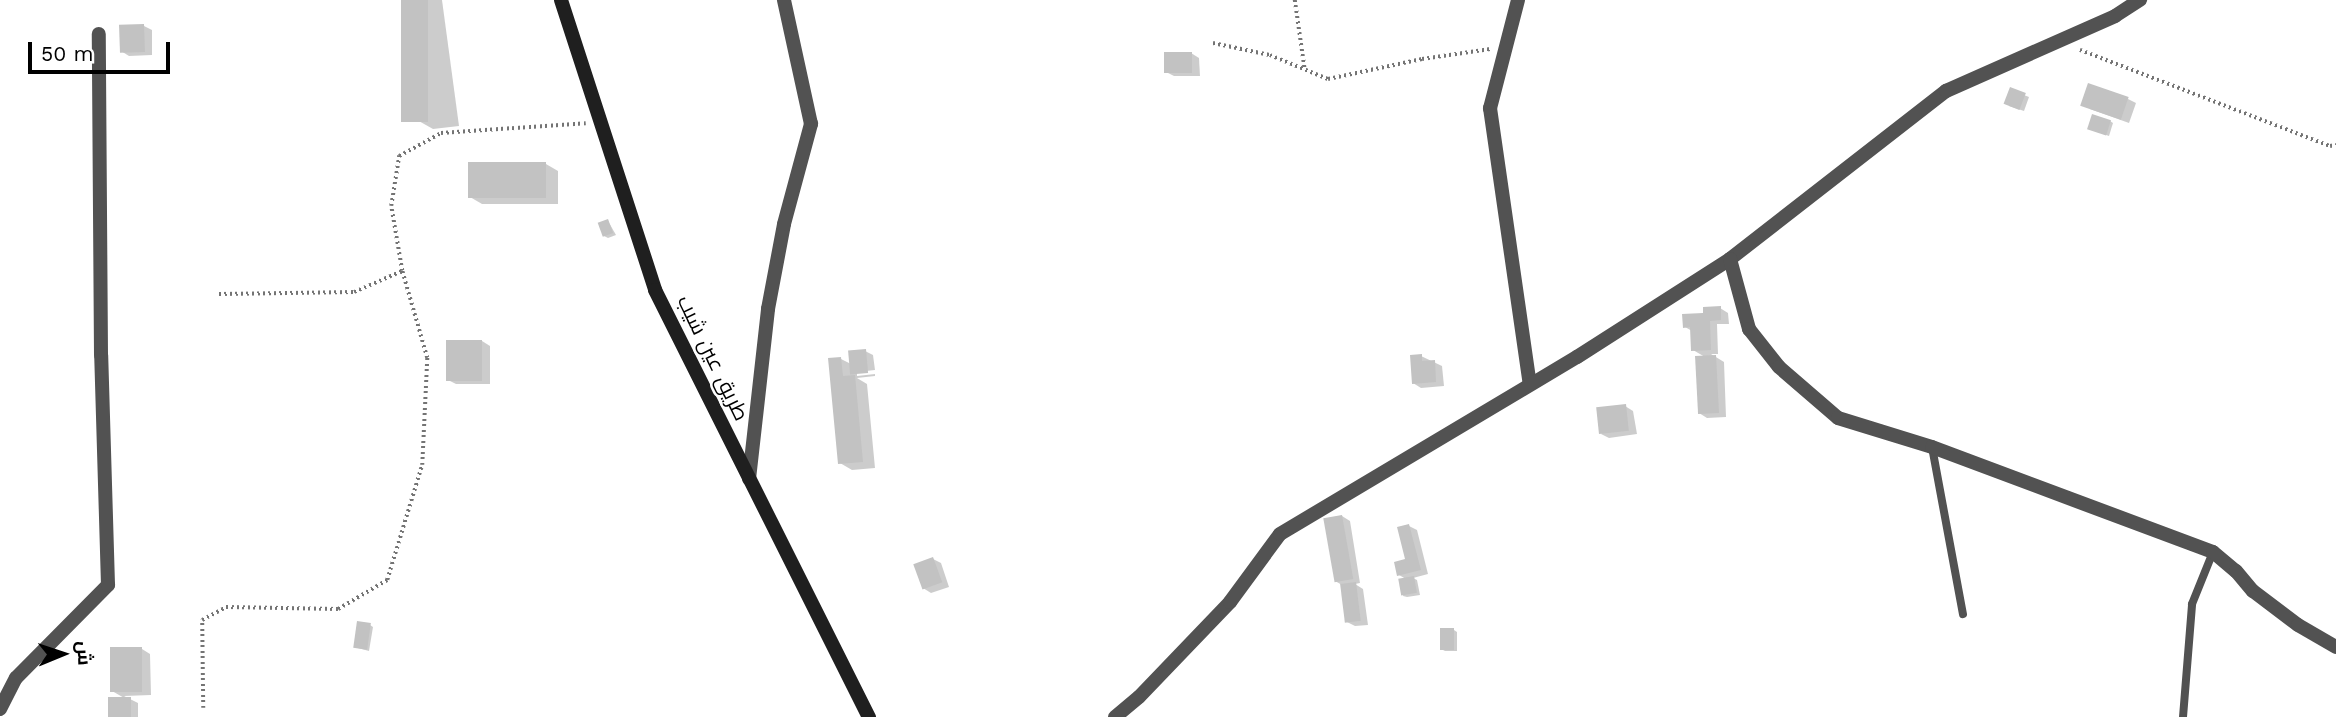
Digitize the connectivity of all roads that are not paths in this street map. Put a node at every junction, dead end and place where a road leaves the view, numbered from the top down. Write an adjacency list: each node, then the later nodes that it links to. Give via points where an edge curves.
1 (561, 0): 9 (main road, طريق عين شيب, via 655,290)
2 (784, 0): 9 (street, via 811,124 784,224 768,309)
3 (1518, 0): 7 (street, via 1490,108)
4 (2140, 0): 6 (street, via 2060,42 1946,91)
5 (99, 34): 13 (street, via 108,585 16,678)
6 (1730, 260): 7 (street); 8 (street, via 1749,329 1805,393 1838,418)
7 (1530, 384): 15 (street, via 1280,534 1230,602)
8 (1932, 447): 10 (street); 11 (lane)
9 (749, 479): 14 (main road, طريق عين شيب)
10 (2213, 552): 12 (street, via 2236,570 2253,592); 16 (lane, via 2192,604)
11 (1963, 614)
12 (2336, 647)
13 (0, 709)
14 (869, 717)
15 (1115, 717)
16 (2183, 717)

